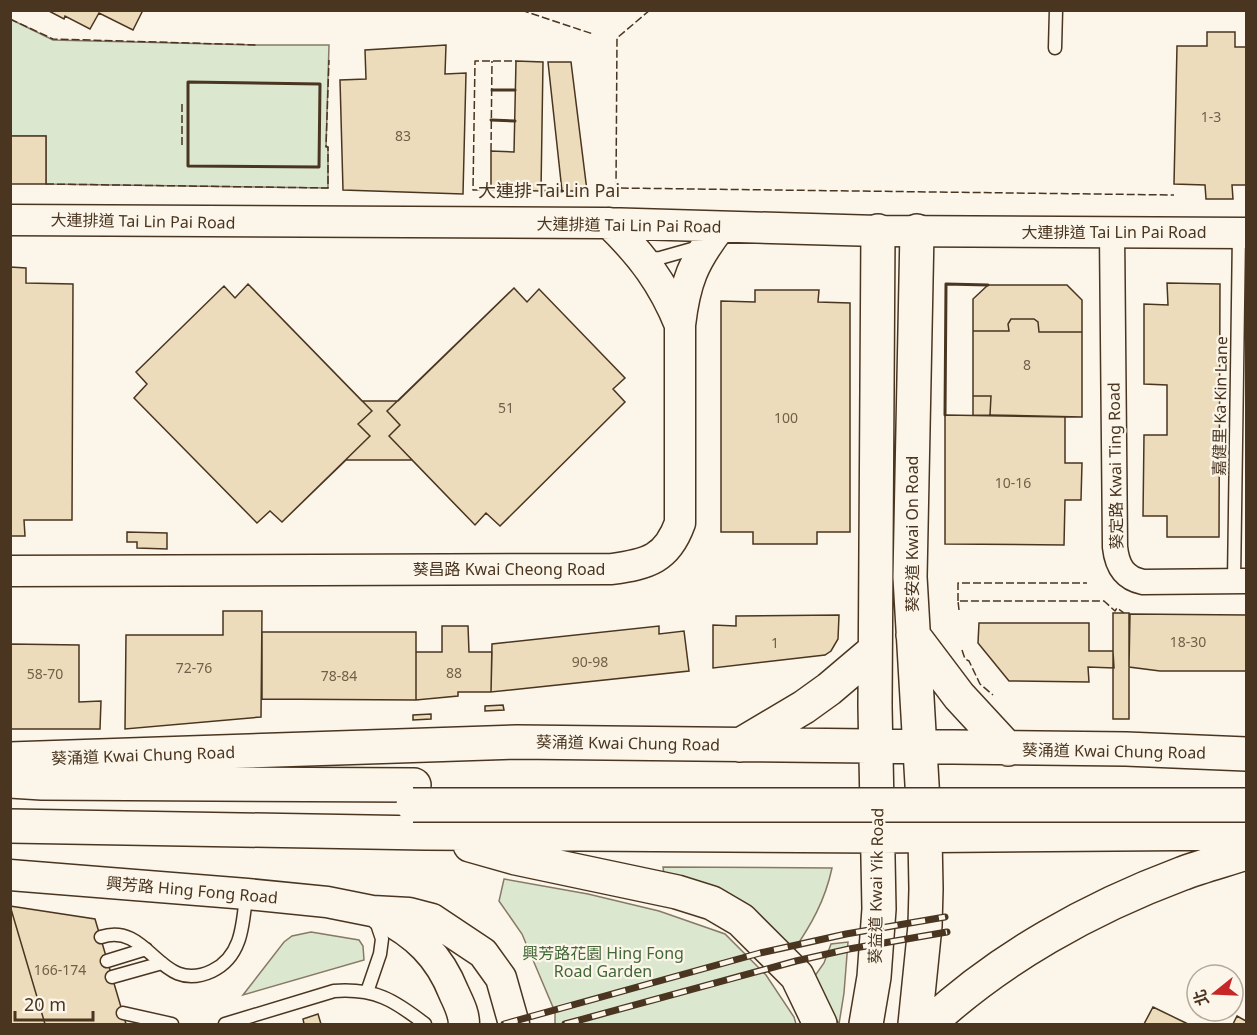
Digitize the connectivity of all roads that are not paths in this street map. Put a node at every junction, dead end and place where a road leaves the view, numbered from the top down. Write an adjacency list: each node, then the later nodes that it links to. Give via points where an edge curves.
1 (1056, 10): 2 (lane)
2 (1055, 48)
3 (10, 220): 4 (street, 大連排道 Tai Lin Pai Road)
4 (609, 224): 9 (street, 大連排道 Tai Lin Pai Road); 10 (street)
5 (878, 231): 6 (street, 大連排道 Tai Lin Pai Road); 9 (street, 大連排道 Tai Lin Pai Road); 15 (main road)
6 (917, 231): 7 (street, 大連排道 Tai Lin Pai Road); 14 (main road, 葵安道 Kwai On Road, via 910,576)
7 (1112, 232): 8 (street, 大連排道 Tai Lin Pai Road); 13 (street, 葵定路 Kwai Ting Road, via 1117,562 1133,580 1143,582)
8 (1243, 233): 13 (lane, 嘉健里 Ka Kin Lane)
9 (714, 235): 10 (lane, via 690,251); 11 (street, 葵昌路 Kwai Cheong Road, via 699,254 689,280)
10 (645, 260): 11 (street)
11 (680, 325): 12 (street, 葵昌路 Kwai Cheong Road, via 680,523 674,540 645,563 612,569)
12 (10, 571)
13 (1240, 581)
14 (913, 635): 18 (main road, 葵安道 Kwai On Road); 19 (main road, via 959,696)
15 (875, 650): 16 (main road, via 804,707); 17 (main road)
16 (740, 745): 17 (main road, 葵涌道 Kwai Chung Road); 21 (main road, 葵涌道 Kwai Chung Road, via 474,742)
17 (876, 746): 18 (main road, 葵涌道 Kwai Chung Road); 29 (main road, 葵益道 Kwai Yik Road)
18 (918, 747): 19 (main road, 葵涌道 Kwai Chung Road); 30 (main road, 葵安道 Kwai On Road)
19 (1008, 749): 20 (main road, 葵涌道 Kwai Chung Road)
20 (1246, 754)
21 (10, 759)
22 (10, 781): 26 (main road, 葵涌道 Kwai Chung Road)
23 (1246, 786): 26 (main road, 葵涌道 Kwai Chung Road)
24 (10, 801): 26 (main road, 葵涌道 Kwai Chung Road, via 40,798)
25 (1246, 805): 26 (main road, 葵涌道 Kwai Chung Road, bridge)
26 (417, 808): 27 (main road, 葵涌道 Kwai Chung Road); 29 (main road, 葵涌道 Kwai Chung Road); 47 (main road, via 516,858 712,903 741,920 796,976)
27 (10, 826)
28 (1246, 833): 30 (main road, 葵涌道 Kwai Chung Road)
29 (878, 836): 30 (main road, 葵涌道 Kwai Chung Road); 48 (main road, 葵益道 Kwai Yik Road, via 879,919)
30 (925, 836): 49 (main road, via 925,926)
31 (1246, 853): 50 (main road, via 1181,874 1051,935 968,990)
32 (10, 875): 33 (street, 興芳路 Hing Fong Road)
33 (246, 894): 34 (street, 興芳路 Hing Fong Road); 38 (lane, via 240,939 226,962 196,977 183,977)
34 (372, 911): 40 (lane, via 382,939); 45 (street, 興芳路 Hing Fong Road, via 405,928 429,950 448,977); 46 (street, 興芳路 Hing Fong Road, via 409,913 432,920 483,953 501,978)
35 (101, 937): 36 (lane, via 119,934)
36 (146, 950): 37 (lane); 38 (lane)
37 (107, 961)
38 (162, 963): 39 (lane)
39 (112, 977)
40 (367, 992): 43 (lane, via 334,991); 44 (lane, via 399,1004)
41 (123, 1013): 42 (lane)
42 (166, 1024)
43 (225, 1024)
44 (424, 1024)
45 (464, 1024)
46 (514, 1024)
47 (820, 1024)
48 (866, 1024)
49 (915, 1024)
50 (929, 1024)

